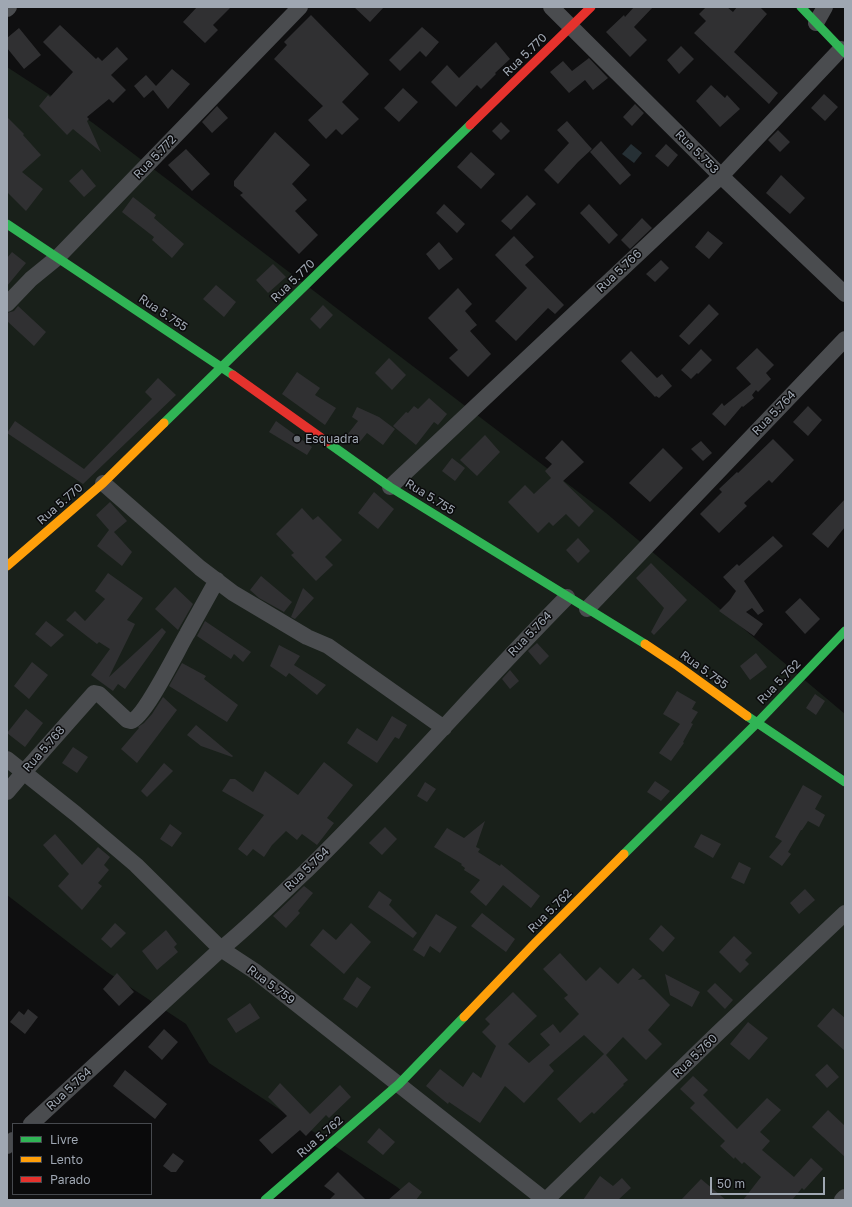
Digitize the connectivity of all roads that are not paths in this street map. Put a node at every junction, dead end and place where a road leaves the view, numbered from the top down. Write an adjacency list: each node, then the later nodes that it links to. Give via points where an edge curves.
1 (9, 7): 7 (street)
2 (300, 7): 13 (street, Rua 5.772)
3 (551, 7): 9 (street, Rua 5.753)
4 (591, 7): 9 (street, Rua 5.770)
5 (801, 7): 8 (street)
6 (825, 7): 8 (street)
7 (7, 9)
8 (816, 23): 10 (street)
9 (571, 27): 11 (street, Rua 5.753); 17 (street, Rua 5.770)
10 (843, 51): 11 (street, Rua 5.766)
11 (720, 176): 14 (street, Rua 5.753); 19 (street, Rua 5.766)
12 (7, 224): 13 (street, Rua 5.755)
13 (58, 257): 15 (street, Rua 5.772, via 31,279); 17 (street, Rua 5.755)
14 (845, 294)
15 (7, 304)
16 (845, 339): 23 (street, Rua 5.764)
17 (222, 367): 18 (street, Rua 5.770); 19 (street, Rua 5.755)
18 (103, 483): 20 (street, Rua 5.770); 21 (street)
19 (390, 487): 22 (street, Rua 5.755)
20 (7, 566)
21 (217, 580): 26 (street, via 233,593 307,637 328,646); 28 (street, Rua 5.768, via 173,661 137,718 127,720 96,692)
22 (567, 596): 23 (street, Rua 5.755); 26 (street, Rua 5.764)
23 (587, 609): 25 (street, Rua 5.755, via 678,666)
24 (845, 631): 25 (street, Rua 5.762)
25 (757, 723): 29 (street, Rua 5.755); 33 (street, Rua 5.762, via 535,943)
26 (444, 728): 32 (street, Rua 5.764, via 348,830)
27 (7, 759): 28 (street, Rua 5.759)
28 (24, 772): 30 (street, Rua 5.768); 32 (street, Rua 5.759, via 136,865)
29 (845, 782)
30 (7, 792)
31 (845, 914): 37 (street, Rua 5.760)
32 (221, 949): 33 (street, Rua 5.759, via 256,972); 34 (street, Rua 5.764)
33 (399, 1084): 36 (street, Rua 5.762); 37 (street, Rua 5.759)
34 (32, 1123)
35 (845, 1197): 38 (street)
36 (265, 1200)
37 (546, 1200)
38 (842, 1200)

